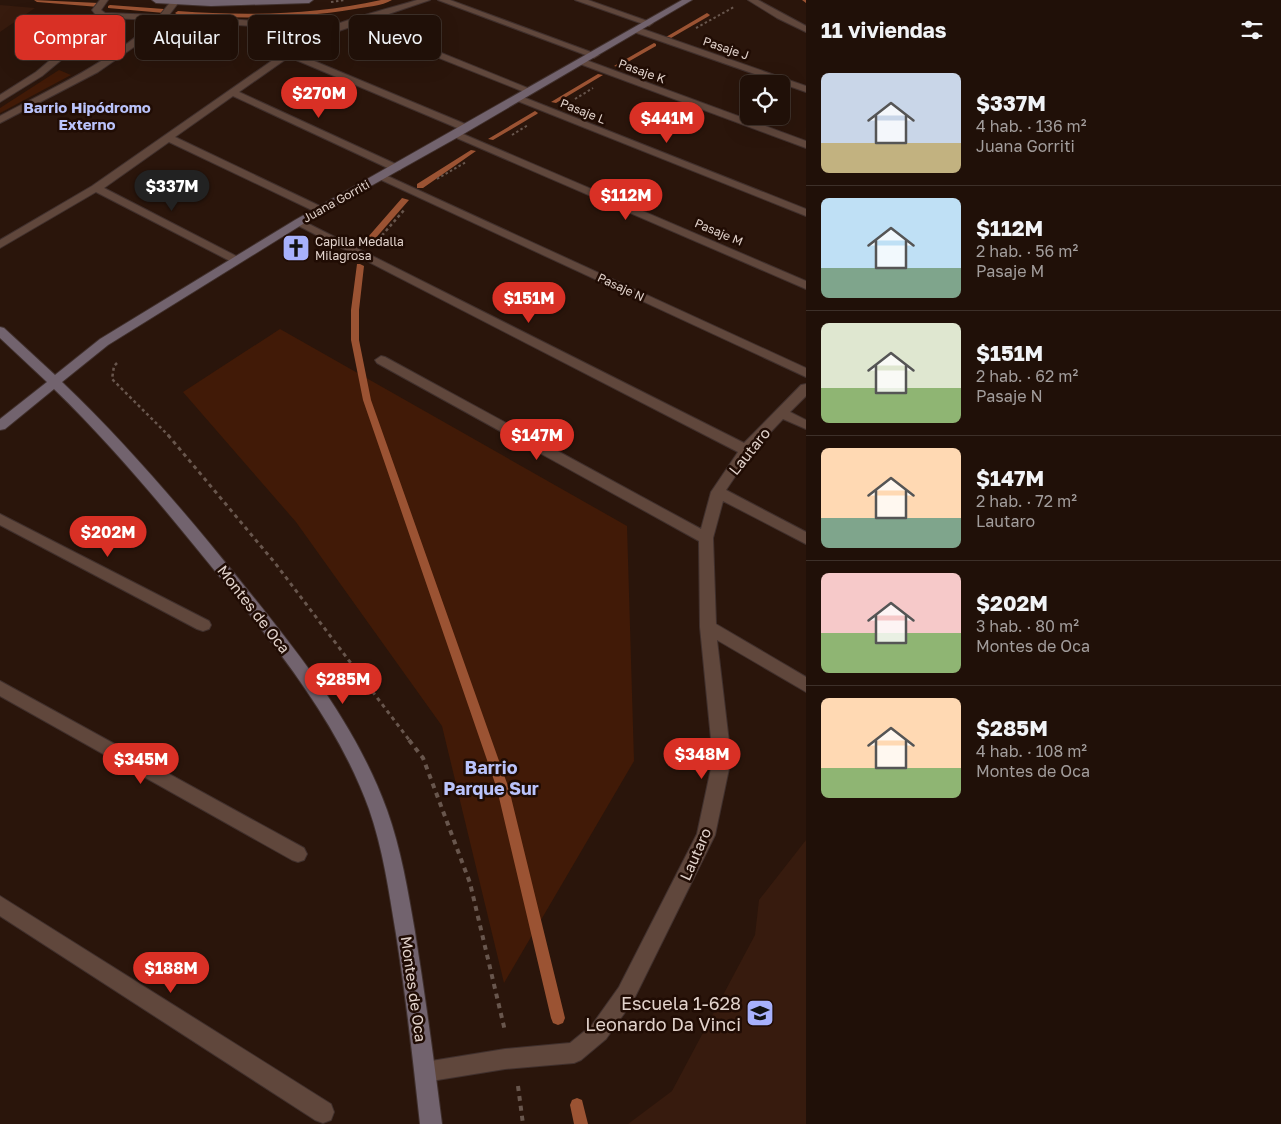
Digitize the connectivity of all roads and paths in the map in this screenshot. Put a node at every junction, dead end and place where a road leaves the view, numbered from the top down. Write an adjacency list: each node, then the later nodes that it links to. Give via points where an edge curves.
1 (104, 0): 11 (street, via 96,10)
2 (156, 0): 10 (street)
3 (309, 0): 9 (street)
4 (426, 0): 13 (street)
5 (442, 0): 18 (street)
6 (579, 0): 14 (street)
7 (688, 0): 14 (street, Juana Gorriti)
8 (752, 0): 15 (street)
9 (211, 1): 10 (street)
10 (175, 2): 12 (street)
11 (102, 15)
12 (164, 15)
13 (379, 15)
14 (649, 23): 16 (street, Juana Gorriti)
15 (806, 29)
16 (637, 30): 18 (street, Juana Gorriti); 24 (street, Pasaje J)
17 (135, 42): 29 (street, via 108,61)
18 (594, 55): 23 (street, Juana Gorriti)
19 (441, 56): 25 (street)
20 (56, 60): 28 (street)
21 (278, 60): 26 (street)
22 (305, 60): 30 (street)
23 (582, 62): 25 (street, Juana Gorriti); 33 (street, Pasaje K)
24 (806, 89)
25 (530, 91): 27 (street, Juana Gorriti)
26 (232, 92): 32 (street); 34 (street)
27 (518, 98): 30 (street, Juana Gorriti); 38 (street, Pasaje L)
28 (0, 99)
29 (0, 120)
30 (466, 128): 31 (street, Juana Gorriti)
31 (456, 134): 34 (street, Juana Gorriti); 42 (street, Pasaje M)
32 (167, 137): 36 (street); 37 (street)
33 (806, 145)
34 (396, 168): 35 (street, Juana Gorriti)
35 (381, 176): 37 (street, Juana Gorriti); 46 (street, Pasaje N)
36 (96, 188): 40 (street); 41 (street)
37 (320, 210): 39 (street, Juana Gorriti)
38 (806, 213)
39 (299, 222): 41 (street, Juana Gorriti); 52 (street)
40 (0, 245)
41 (236, 260): 47 (street, Juana Gorriti, via 104,342)
42 (806, 285)
43 (0, 331): 47 (street, Montes de Oca)
44 (120, 360): 63 (path, via 114,366 112,379 171,438 275,564 422,758 470,883)
45 (381, 360): 55 (street)
46 (806, 373)
47 (56, 382): 51 (street, Juana Gorriti); 64 (street, Montes de Oca, via 198,538 304,673 355,755 378,811 397,879)
48 (806, 388): 49 (street, Lautaro)
49 (781, 413): 50 (street); 52 (street, Lautaro)
50 (806, 425)
51 (0, 426)
52 (746, 450): 53 (street, Lautaro)
53 (718, 492): 55 (street, Lautaro); 56 (street)
54 (0, 519): 57 (street)
55 (706, 538): 58 (street, Lautaro)
56 (806, 539)
57 (203, 625)
58 (708, 627): 59 (street); 63 (street, Lautaro, via 722,759 706,836 626,994 599,1032 574,1053)
59 (806, 685)
60 (0, 688): 61 (street)
61 (298, 854)
62 (0, 905): 65 (street)
63 (512, 1058): 64 (street, Lautaro); 67 (path)
64 (425, 1072): 66 (street, Montes de Oca)
65 (323, 1112)
66 (431, 1124)
67 (523, 1124)

